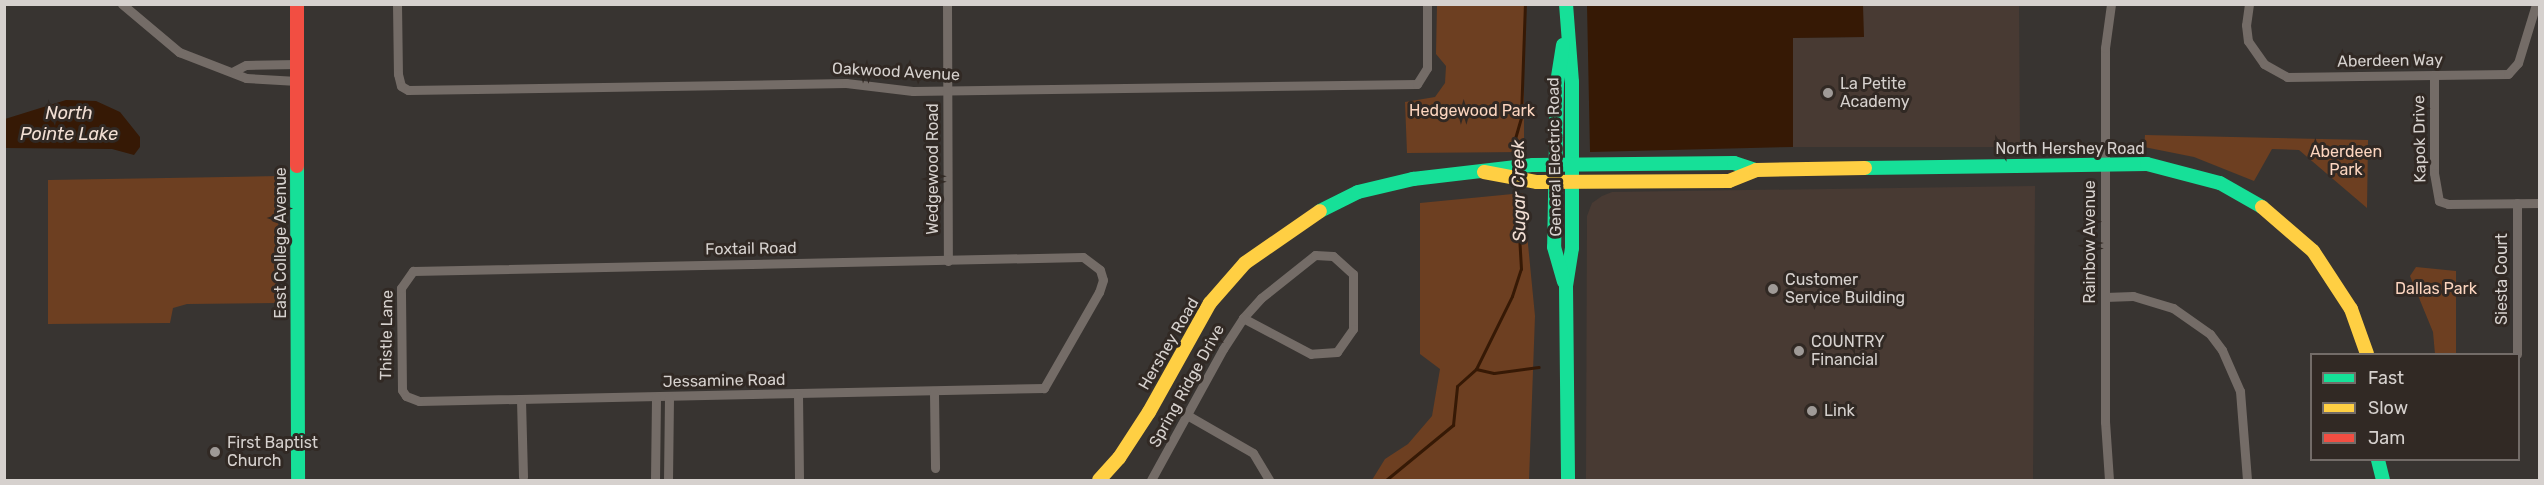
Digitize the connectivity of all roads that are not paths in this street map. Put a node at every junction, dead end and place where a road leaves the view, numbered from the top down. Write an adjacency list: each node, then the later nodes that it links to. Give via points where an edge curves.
1 (122, 4): 12 (street, via 179,52)
2 (297, 4): 11 (main road, East College Avenue)
3 (397, 4): 15 (street, Oakwood Avenue, via 398,74 402,87 440,90 846,83)
4 (947, 4): 15 (street, Wedgewood Road)
5 (1427, 4): 15 (street, Oakwood Avenue, via 1427,68 1417,84)
6 (1566, 4): 10 (main road, General Electric Road)
7 (2111, 4): 16 (street, Rainbow Avenue, via 2105,48)
8 (2249, 4): 13 (street, Aberdeen Way, via 2248,41 2264,64 2280,76)
9 (2536, 4): 13 (street, Aberdeen Way, via 2518,63 2511,72 2501,76)
10 (1566, 28): 17 (main road, General Electric Road, via 1557,83); 18 (main road, General Electric Road, via 1572,82)
11 (297, 64): 12 (street, via 246,65); 14 (main road, East College Avenue)
12 (234, 71): 14 (street, via 246,78)
13 (2434, 76): 23 (street, Kapok Drive, via 2434,173 2439,201)
14 (297, 81): 44 (main road, East College Avenue)
15 (947, 90): 25 (street, Wedgewood Road)
16 (2105, 163): 19 (main road, North Hershey Road); 28 (street, Rainbow Avenue); 30 (main road, North Hershey Road, via 2147,164 2198,176 2255,202 2288,226 2337,282)
17 (1555, 164): 18 (main road, Hershey Road); 20 (main road, Hershey Road); 21 (main road, General Electric Road)
18 (1572, 164): 19 (main road, North Hershey Road, via 1734,163); 22 (main road, General Electric Road)
19 (1756, 170): 22 (main road, North Hershey Road, via 1729,181)
20 (1484, 172): 21 (main road, Hershey Road, via 1532,182); 47 (main road, Hershey Road, via 1413,179 1358,192 1300,221 1245,263 1210,303 1149,412 1119,458)
21 (1554, 182): 22 (main road, North Hershey Road); 27 (main road, General Electric Road, via 1554,246)
22 (1572, 182): 27 (main road, General Electric Road, via 1572,248)
23 (2517, 203): 24 (street); 31 (street, Siesta Court)
24 (2540, 203)
25 (948, 261): 26 (street, Foxtail Road, via 431,270); 32 (street, Foxtail Road, via 1083,257 1094,263 1103,280 1100,292)
26 (408, 274): 35 (street, Thistle Lane, via 401,288 401,380)
27 (1566, 286): 50 (main road, General Electric Road)
28 (2105, 297): 51 (street, Rainbow Avenue); 52 (street, via 2133,296 2174,308 2210,334 2240,391)
29 (1243, 318): 29 (street, Spring Ridge Drive, via 1311,354 1329,355 1344,346 1353,329 1353,274 1333,256 1315,255); 39 (street, Spring Ridge Drive)
30 (2367, 353)
31 (2517, 353)
32 (1044, 388): 33 (street, Jessamine Road)
33 (934, 393): 34 (street, Jessamine Road); 41 (street)
34 (798, 395): 37 (street, Jessamine Road); 43 (street)
35 (406, 396): 38 (street, Jessamine Road, via 419,402)
36 (656, 397): 37 (street, Jessamine Road); 38 (street, Jessamine Road); 45 (street)
37 (669, 397): 46 (street)
38 (521, 400): 42 (street)
39 (1187, 416): 48 (street, Spring Ridge Drive); 49 (street, via 1253,453)
40 (2378, 461): 53 (main road)
41 (935, 468)
42 (523, 477)
43 (800, 479)
44 (298, 480)
45 (656, 480)
46 (668, 480)
47 (1099, 480)
48 (1151, 480)
49 (1269, 480)
50 (1568, 480)
51 (2109, 480)
52 (2247, 480)
53 (2383, 480)

